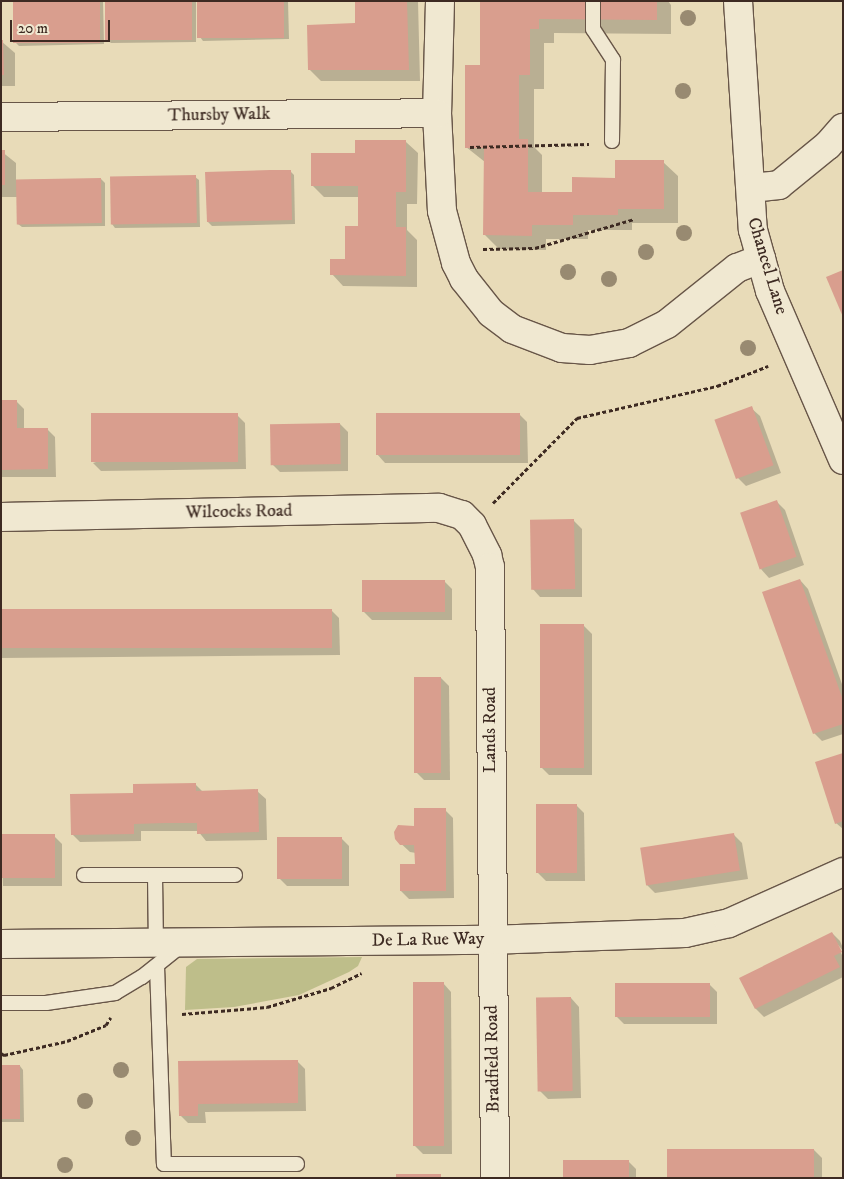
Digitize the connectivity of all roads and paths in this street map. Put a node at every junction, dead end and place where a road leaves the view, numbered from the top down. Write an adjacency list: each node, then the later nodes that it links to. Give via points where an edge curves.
1 (440, 1): 4 (street)
2 (593, 1): 7 (lane, via 593,28 613,60)
3 (738, 1): 9 (street, Chancel Lane)
4 (437, 113): 5 (street, Thursby Walk); 11 (street, via 442,211)
5 (1, 117)
6 (843, 128): 9 (street, via 828,145 779,185)
7 (612, 141): 8 (path)
8 (460, 148)
9 (751, 188): 12 (street, Chancel Lane, via 753,230)
10 (634, 219): 11 (path, via 535,248)
11 (451, 249): 12 (street, via 464,279 477,297 512,329 562,348 590,350 648,336 737,268)
12 (761, 260): 13 (street, Chancel Lane, via 770,291)
13 (797, 354): 14 (street, Chancel Lane); 16 (path, via 717,386 577,418)
14 (843, 460)
15 (1, 517): 16 (street, Wilcocks Road, via 439,508 462,515)
16 (472, 525): 21 (street, Lands Road, via 490,567)
17 (843, 872): 21 (street, De La Rue Way, via 729,923 685,934)
18 (84, 875): 19 (lane)
19 (155, 875): 20 (lane); 24 (lane)
20 (235, 875)
21 (492, 940): 22 (street, De La Rue Way); 30 (street, Bradfield Road)
22 (394, 941): 24 (street, De La Rue Way, via 185,943); 27 (path, via 382,963 298,1000 267,1007)
23 (1, 944): 24 (street, De La Rue Way)
24 (157, 954): 25 (lane); 27 (lane)
25 (130, 984): 26 (lane, via 115,993 46,1003); 28 (path, via 106,1025 67,1041)
26 (1, 1003)
27 (160, 1015): 29 (lane, via 164,1164)
28 (2, 1054)
29 (297, 1164)
30 (495, 1178)

